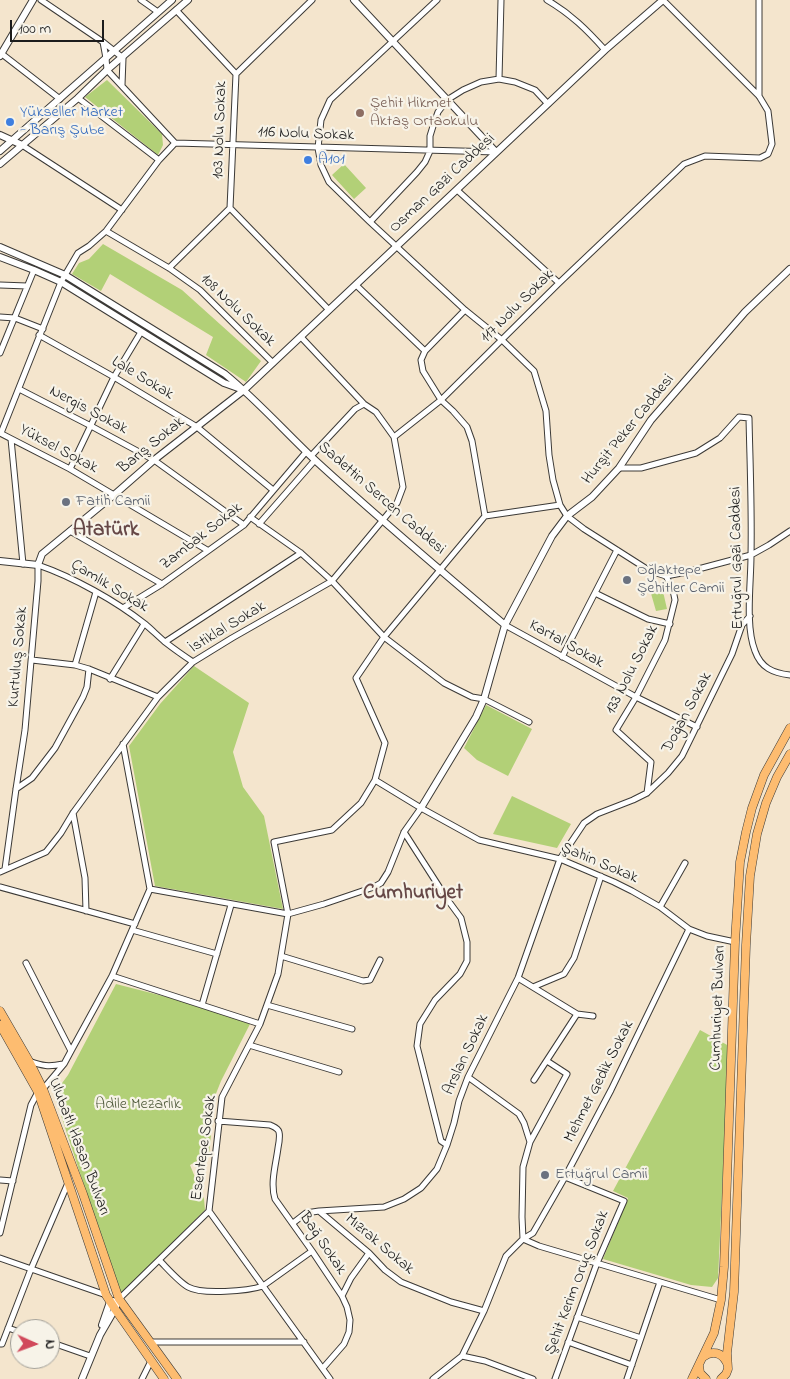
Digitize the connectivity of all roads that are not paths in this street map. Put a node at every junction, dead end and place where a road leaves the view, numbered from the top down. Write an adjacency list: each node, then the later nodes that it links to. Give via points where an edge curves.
1 (33, 0): 15 (street)
2 (41, 0): 16 (street)
3 (141, 0): 14 (street)
4 (172, 0): 14 (street)
5 (188, 0): 13 (street)
6 (312, 0): 24 (street, 103 Nolu Sokak)
7 (354, 0): 17 (street)
8 (437, 0): 17 (street)
9 (501, 0): 25 (street)
10 (548, 0): 18 (street, via 583,25)
11 (663, 0): 18 (street, Osman Gazi Caddesi); 27 (street)
12 (759, 0): 27 (street)
13 (176, 10): 22 (street); 24 (street)
14 (158, 12): 19 (street)
15 (3, 42): 20 (street)
16 (103, 42): 19 (street); 21 (street)
17 (393, 42): 30 (street); 37 (street, via 330,100 320,120)
18 (605, 50): 31 (street, Osman Gazi Caddesi)
19 (113, 51): 21 (street); 22 (street)
20 (1, 55): 29 (street)
21 (106, 58): 23 (street); 29 (street)
22 (123, 58): 23 (street); 26 (street)
23 (107, 70): 26 (street); 28 (street)
24 (236, 74): 35 (street, 103 Nolu Sokak)
25 (499, 79): 30 (street, via 469,87); 31 (street, via 535,90)
26 (122, 85): 34 (street)
27 (759, 96): 56 (street, 117 Nolu Sokak, via 768,111 772,144 768,154 760,158 705,156 684,164)
28 (78, 98): 36 (street); 41 (street)
29 (60, 100): 33 (street)
30 (447, 100): 38 (street, via 434,123); 40 (street)
31 (548, 104): 40 (street, Osman Gazi Caddesi)
32 (0, 135): 33 (street)
33 (12, 141): 36 (street); 39 (street)
34 (175, 144): 35 (street, 116 Nolu Sokak); 41 (street)
35 (233, 145): 37 (street, 116 Nolu Sokak); 44 (street, 103 Nolu Sokak)
36 (22, 146): 42 (street); 45 (street)
37 (318, 148): 38 (street, 116 Nolu Sokak); 46 (street, via 329,182)
38 (430, 151): 40 (street, 116 Nolu Sokak); 46 (street, via 417,172)
39 (0, 152)
40 (496, 152): 43 (street, Osman Gazi Caddesi)
41 (159, 160): 45 (street)
42 (0, 164)
43 (457, 190): 48 (street, Osman Gazi Caddesi); 56 (street)
44 (230, 208): 51 (street); 60 (street)
45 (122, 210): 47 (street)
46 (370, 222): 48 (street)
47 (106, 231): 51 (street, 108 Nolu Sokak); 54 (street, via 78,253)
48 (396, 246): 58 (street, Osman Gazi Caddesi); 61 (street)
49 (0, 247): 54 (street, Sadettin Sercen Caddesi)
50 (0, 257): 52 (street, Sadettin Sercen Caddesi)
51 (169, 268): 71 (street, 108 Nolu Sokak, via 200,290)
52 (34, 270): 55 (street, Sadettin Sercen Caddesi); 59 (street)
53 (790, 270): 84 (street, Hurşit Peker Caddesi, via 745,312 651,420)
54 (65, 275): 55 (street); 74 (street, Sadettin Sercen Caddesi, via 225,374)
55 (61, 282): 64 (street); 65 (street, Sadettin Sercen Caddesi)
56 (559, 283): 68 (street, 117 Nolu Sokak)
57 (0, 285): 59 (street)
58 (356, 285): 60 (street, Osman Gazi Caddesi); 69 (street)
59 (27, 286): 63 (street)
60 (329, 310): 67 (street, Osman Gazi Caddesi)
61 (465, 310): 68 (street); 69 (street)
62 (0, 317): 63 (street)
63 (15, 318): 64 (street); 70 (street)
64 (42, 329): 66 (street)
65 (141, 332): 72 (street); 74 (street, Sadettin Sercen Caddesi, via 224,383)
66 (39, 336): 72 (street, Lale Sokak); 73 (street)
67 (301, 337): 71 (street, Osman Gazi Caddesi); 76 (street)
68 (502, 340): 75 (street, 117 Nolu Sokak); 88 (street, via 534,371 546,411 549,455)
69 (425, 351): 75 (street, via 423,370)
70 (0, 353)
71 (273, 363): 74 (street, Osman Gazi Caddesi)
72 (114, 376): 77 (street); 78 (street, Lale Sokak)
73 (19, 389): 77 (street, Nergis Sokak); 79 (street)
74 (244, 390): 78 (street, Barış Sokak); 82 (street, Sadettin Sercen Caddesi)
75 (441, 400): 80 (street, 117 Nolu Sokak); 89 (street, via 467,427 472,440)
76 (364, 404): 80 (street, via 376,412); 82 (street)
77 (91, 426): 83 (street, Nergis Sokak); 85 (street)
78 (197, 427): 83 (street, Barış Sokak); 86 (street, Lale Sokak)
79 (0, 433): 81 (street, Yüksel Sokak)
80 (394, 437): 92 (street, via 403,487)
81 (11, 439): 85 (street, Yüksel Sokak); 102 (street)
82 (310, 456): 86 (street, Zambak Sokak); 92 (street, Sadettin Sercen Caddesi); 93 (street, Zambak Sokak)
83 (154, 460): 87 (street, Barış Sokak); 94 (street, Nergis Sokak)
84 (619, 468): 90 (street, Hurşit Peker Caddesi, via 592,498); 100 (street, Ertuğrul Gazi Caddesi, via 641,468 696,452 720,438 738,417 749,418)
85 (70, 470): 87 (street, Yüksel Sokak)
86 (274, 490): 91 (street, Zambak Sokak)
87 (114, 495): 95 (street, Barış Sokak); 97 (street, Yüksel Sokak)
88 (560, 505): 89 (street); 90 (street)
89 (484, 516): 104 (street)
90 (566, 516): 98 (street); 114 (street, Hurşit Peker Caddesi)
91 (250, 517): 93 (street); 94 (street, Zambak Sokak)
92 (383, 520): 104 (street, Sadettin Sercen Caddesi); 106 (street)
93 (259, 524): 99 (street)
94 (244, 525): 97 (street, Zambak Sokak)
95 (70, 531): 103 (street, Barış Sokak, via 42,554); 107 (street)
96 (790, 531): 100 (street)
97 (207, 550): 107 (street, Zambak Sokak)
98 (617, 550): 105 (street, via 650,571); 109 (street)
99 (301, 554): 106 (street); 116 (street)
100 (751, 555): 105 (street); 111 (street, Ertuğrul Gazi Caddesi)
101 (0, 561): 102 (street, Çamlık Sokak)
102 (23, 564): 103 (street, Çamlık Sokak)
103 (38, 565): 108 (street, Çamlık Sokak); 118 (street, Kurtuluş Sokak)
104 (440, 570): 114 (street, Sadettin Sercen Caddesi); 115 (street)
105 (666, 576): 113 (street, 133 Nolu Sokak, via 675,600)
106 (332, 581): 115 (street); 119 (street, İstiklal Sokak)
107 (162, 584): 110 (street, Zambak Sokak)
108 (96, 592): 110 (street, Çamlık Sokak); 120 (street)
109 (595, 593): 113 (street, via 648,619); 117 (street)
110 (122, 608): 112 (street, Çamlık Sokak)
111 (750, 616): 122 (street, Ertuğrul Gazi Caddesi, via 752,639 760,660 767,669); 128 (street, Doğan Sokak, via 742,625 732,654)
112 (144, 624): 116 (street, Çamlık Sokak); 123 (street)
113 (670, 624): 125 (street, 133 Nolu Sokak)
114 (504, 625): 117 (street, Kartal Sokak); 126 (street, Hurşit Peker Caddesi)
115 (384, 636): 126 (street, via 444,683 472,697); 132 (street, via 356,678 385,744)
116 (165, 642): 119 (street, Çamlık Sokak)
117 (562, 657): 125 (street, Kartal Sokak)
118 (32, 660): 120 (street); 133 (street, Kurtuluş Sokak)
119 (193, 662): 124 (street, İstiklal Sokak)
120 (75, 665): 121 (street)
121 (89, 669): 123 (street); 133 (street, via 83,697 55,748 32,778)
122 (790, 675)
123 (110, 678): 124 (street)
124 (158, 697): 130 (street, İstiklal Sokak)
125 (636, 697): 128 (street, Kartal Sokak); 134 (street, 133 Nolu Sokak, via 616,730 651,762)
126 (484, 699): 127 (street); 135 (street, Hurşit Peker Caddesi)
127 (529, 722)
128 (697, 727): 134 (street, Doğan Sokak, via 682,756)
129 (790, 728): 151 (main road, Cumhuriyet Bulvarı, via 764,775 752,808 740,869)
130 (123, 744): 136 (street, İstiklal Sokak); 143 (street)
131 (790, 754): 216 (main road, Cumhuriyet Bulvarı, via 766,803 750,876 734,1292)
132 (375, 780): 135 (street, Şahin Sokak); 147 (street, via 361,803 332,830 274,842)
133 (16, 789): 140 (street, Kurtuluş Sokak)
134 (647, 792): 138 (street, Doğan Sokak, via 584,823)
135 (421, 808): 137 (street); 138 (street, Şahin Sokak, via 479,840)
136 (72, 813): 140 (street, İstiklal Sokak, via 46,852); 146 (street, via 85,878)
137 (404, 832): 147 (street, via 381,883); 178 (street, via 461,918 468,942 467,961 420,1024 417,1046 441,1140)
138 (560, 859): 141 (street, Şahin Sokak); 157 (street, Arslan Sokak)
139 (685, 863): 145 (street)
140 (3, 871)
141 (601, 876): 145 (street, Şahin Sokak); 158 (street, via 574,958 564,974)
142 (0, 887): 146 (street)
143 (150, 890): 144 (street); 148 (street)
144 (231, 905): 147 (street); 152 (street)
145 (660, 907): 149 (street, Şahin Sokak)
146 (86, 911): 148 (street)
147 (288, 914): 153 (street, Esentepe Sokak)
148 (134, 924): 150 (street)
149 (689, 929): 151 (street, Şahin Sokak); 179 (street, Mehmet Gedik Sokak)
150 (132, 930): 152 (street); 156 (street)
151 (735, 942): 199 (main road, Cumhuriyet Bulvarı)
152 (217, 954): 159 (street)
153 (281, 956): 154 (street, via 363,981 370,980); 160 (street, Esentepe Sokak)
154 (380, 960)
155 (26, 963): 168 (street)
156 (112, 976): 159 (street); 168 (street)
157 (518, 978): 158 (street); 173 (street, Arslan Sokak)
158 (533, 987): 162 (street)
159 (202, 1005): 164 (street)
160 (267, 1005): 164 (street, Esentepe Sokak); 166 (street)
161 (0, 1011): 170 (main road, Ulubatlı Hasan Bulvarı)
162 (577, 1014): 163 (street); 169 (street)
163 (593, 1016)
164 (260, 1024): 167 (street, Esentepe Sokak)
165 (0, 1025): 175 (main road, Ulubatlı Hasan Bulvarı)
166 (352, 1029)
167 (249, 1045): 172 (street); 176 (street, Esentepe Sokak, via 222,1097)
168 (71, 1052): 171 (street)
169 (547, 1060): 174 (street); 177 (street, via 567,1074)
170 (29, 1061): 171 (street, via 48,1067); 175 (main road, Ulubatlı Hasan Bulvarı)
171 (64, 1064): 175 (street)
172 (339, 1072)
173 (468, 1077): 177 (street, via 519,1114); 178 (street, Arslan Sokak)
174 (534, 1080)
175 (40, 1091): 181 (street, via 32,1104); 182 (main road, Ulubatlı Hasan Bulvarı); 198 (main road, Ulubatlı Hasan Bulvarı, via 83,1194)
176 (218, 1121): 184 (street, Esentepe Sokak); 185 (street, Bağ Sokak, via 270,1125 279,1132 273,1193)
177 (530, 1142): 187 (street, via 524,1167)
178 (447, 1145): 183 (street, Arslan Sokak, via 437,1170 421,1188 404,1199 384,1207)
179 (565, 1177): 187 (street, Mehmet Gedik Sokak, via 533,1232); 192 (street, Şehit Kerim Oruç Sokak, via 624,1201)
180 (0, 1180): 181 (street)
181 (13, 1181): 186 (street)
182 (68, 1183): 193 (street); 197 (main road, Ulubatlı Hasan Bulvarı)
183 (319, 1211): 185 (street, via 306,1213); 189 (street, Mızrak Sokak)
184 (209, 1212): 191 (street, Esentepe Sokak); 195 (street)
185 (293, 1223): 188 (street, Bağ Sokak)
186 (0, 1233)
187 (522, 1238): 192 (street); 201 (street, Mehmet Gedik Sokak, via 506,1256)
188 (312, 1251): 195 (street); 196 (street, Bağ Sokak)
189 (369, 1253): 196 (street); 201 (street, Mızrak Sokak, via 401,1282)
190 (0, 1258): 193 (street)
191 (159, 1260): 195 (street, via 188,1287 196,1290 205,1292); 198 (street, Esentepe Sokak)
192 (597, 1263): 194 (street); 202 (street, Şehit Kerim Oruç Sokak)
193 (32, 1269): 197 (street); 203 (street)
194 (660, 1282): 199 (street); 205 (street)
195 (263, 1286): 207 (street)
196 (342, 1296): 217 (street, Bağ Sokak, via 350,1320 349,1332 344,1344)
197 (108, 1298): 198 (street); 200 (main road, Ulubatlı Hasan Bulvarı); 204 (street)
198 (119, 1299): 200 (street); 206 (main road, Ulubatlı Hasan Bulvarı)
199 (721, 1300): 214 (main road, Cumhuriyet Bulvarı, via 714,1333)
200 (115, 1309): 204 (street); 213 (main road, Ulubatlı Hasan Bulvarı)
201 (484, 1311): 212 (street, Mehmet Gedik Sokak)
202 (577, 1316): 205 (street); 208 (street, Şehit Kerim Oruç Sokak)
203 (8, 1328): 209 (street)
204 (100, 1335): 211 (street)
205 (641, 1338): 215 (street)
206 (149, 1342): 207 (street); 221 (main road, Ulubatlı Hasan Bulvarı)
207 (304, 1342): 217 (street)
208 (568, 1342): 215 (street); 225 (street, Şehit Kerim Oruç Sokak)
209 (1, 1344)
210 (60, 1346): 211 (street)
211 (90, 1356): 218 (street)
212 (462, 1356): 223 (street); 224 (street, via 486,1361)
213 (151, 1361): 219 (street); 220 (main road, Ulubatlı Hasan Bulvarı)
214 (701, 1361): 216 (main road, via 710,1353 719,1353); 227 (main road, Cumhuriyet Bulvarı); 228 (main road, via 700,1373)
215 (632, 1364): 226 (street)
216 (728, 1364): 229 (main road)
217 (322, 1368): 222 (street)
218 (82, 1379)
219 (142, 1379)
220 (164, 1379)
221 (177, 1379)
222 (330, 1379)
223 (433, 1379)
224 (533, 1379)
225 (555, 1379)
226 (628, 1379)
227 (692, 1379)
228 (706, 1379)
229 (721, 1379)

